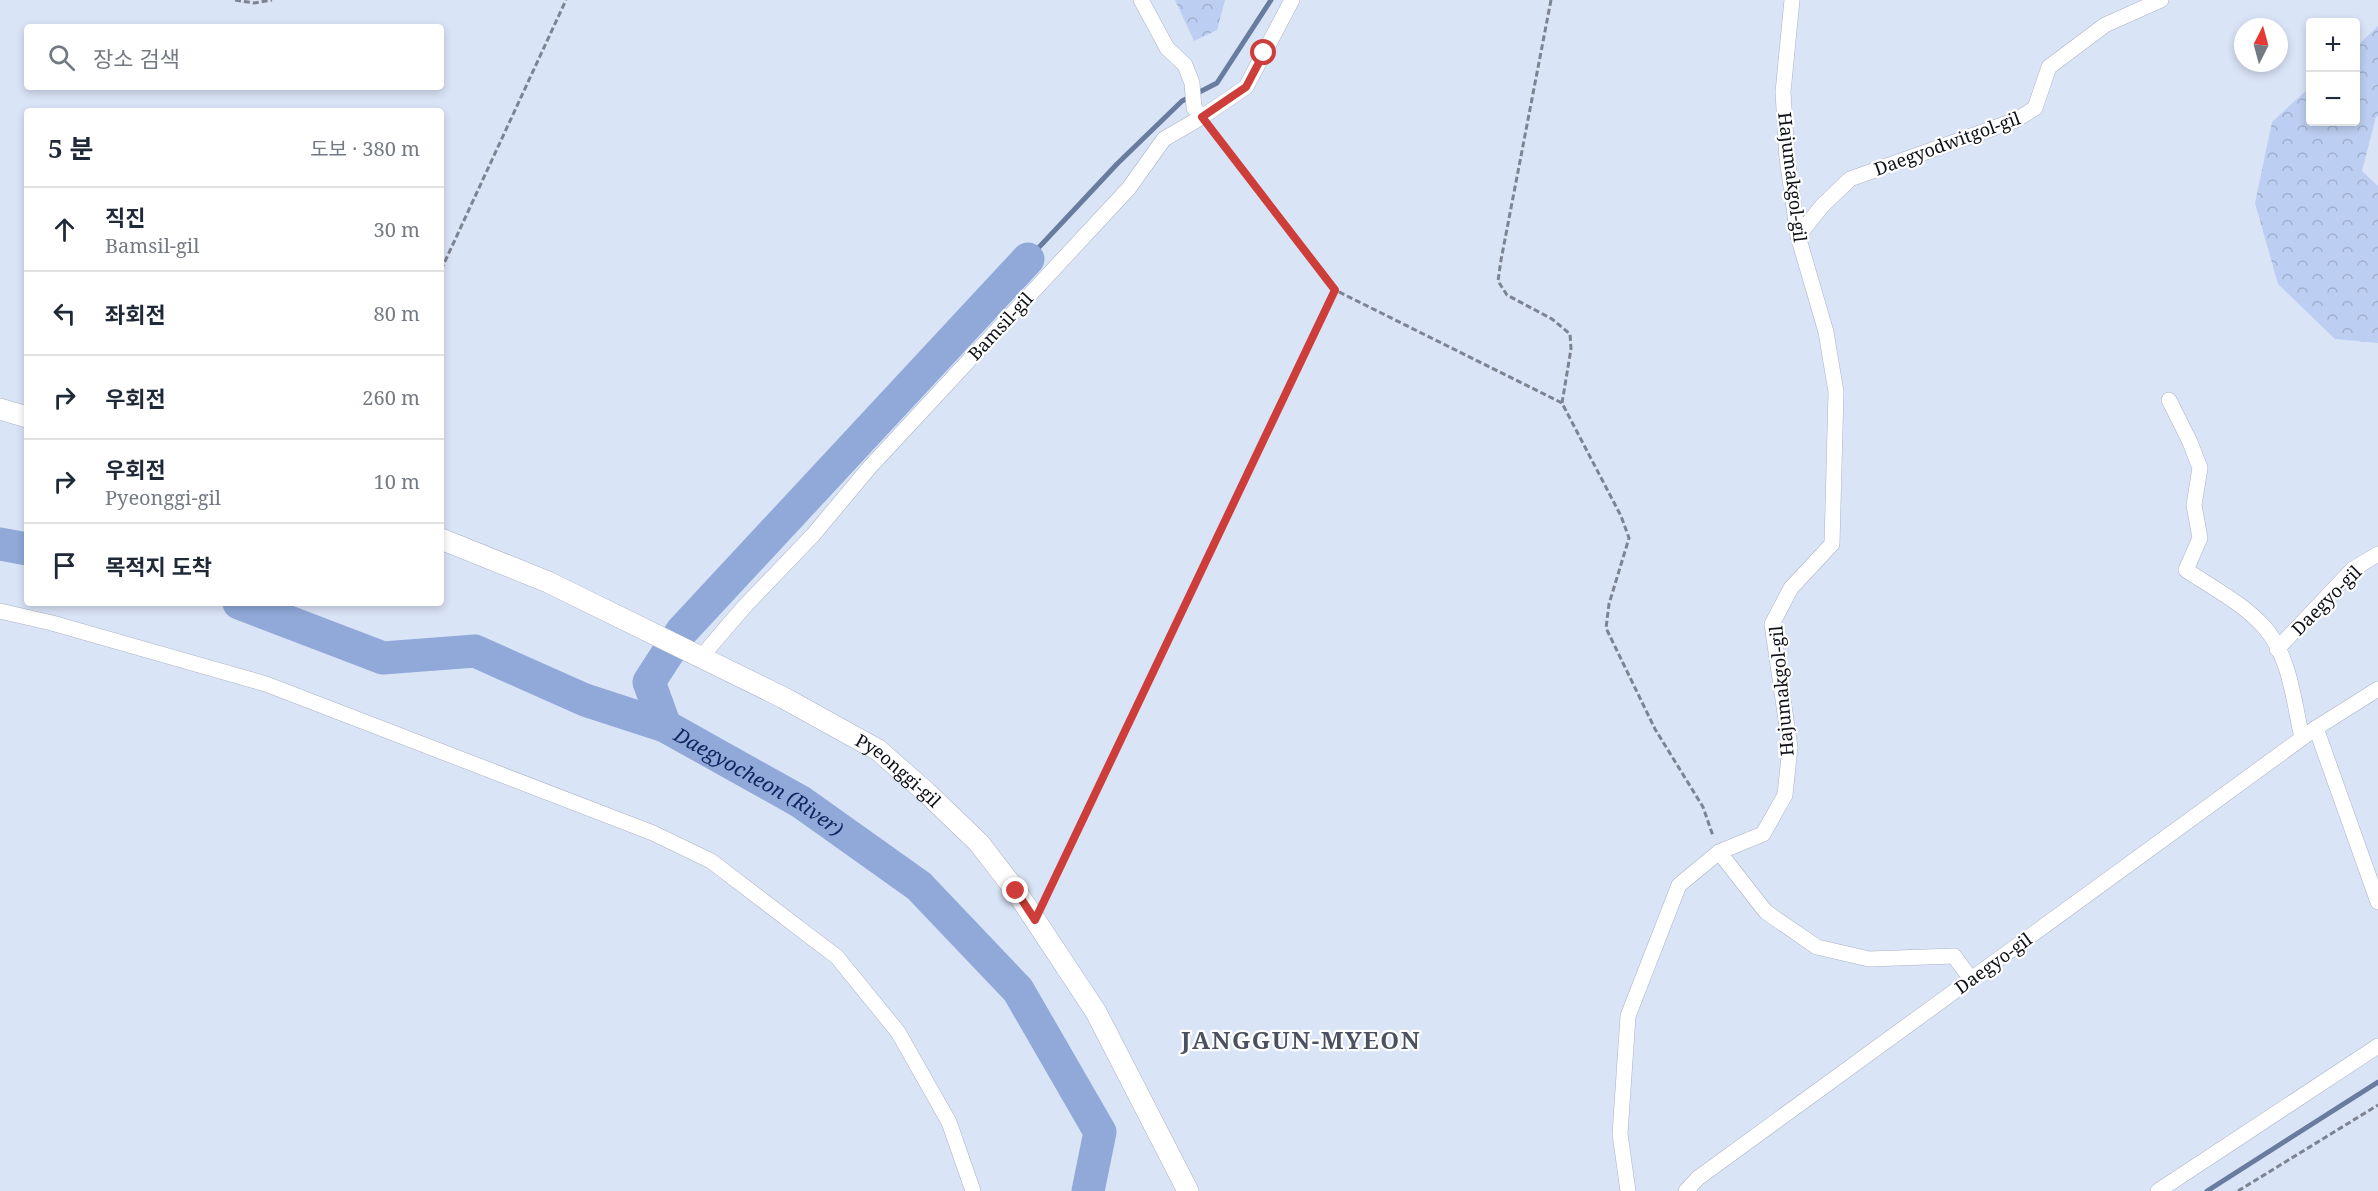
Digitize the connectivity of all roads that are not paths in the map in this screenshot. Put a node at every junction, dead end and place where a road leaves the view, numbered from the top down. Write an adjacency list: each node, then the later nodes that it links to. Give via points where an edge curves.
1 (1141, 0): 6 (street, via 1167,48 1185,65)
2 (1292, 0): 6 (street, Bamsil-gil, via 1246,87)
3 (1792, 0): 7 (street, Hajumakgol-gil, via 1783,93)
4 (2161, 0): 5 (street, Daegyodwitgol-gil)
5 (2145, 3): 7 (street, Daegyodwitgol-gil, via 2104,25 2049,67 2036,108 2016,120 1850,178)
6 (1198, 113): 15 (street, Bamsil-gil, via 1164,139 1129,188 869,468 813,535 744,607)
7 (1798, 236): 19 (street, Hajumakgol-gil, via 1826,332 1836,392 1832,544 1791,588 1772,624 1790,747 1785,795 1763,834)
8 (2169, 400): 14 (street, Daegyo-gil, via 2199,468 2194,505 2200,538 2186,570 2241,606 2266,629)
9 (0, 409): 10 (main road)
10 (24, 416)
11 (444, 540): 15 (main road, Pyeonggi-gil, via 548,582)
12 (2378, 554): 14 (street, Daegyo-gil, via 2353,569)
13 (0, 611): 23 (street, via 266,684 653,832 711,861 837,957 898,1032 949,1122)
14 (2277, 649): 18 (street, Daegyo-gil)
15 (693, 652): 24 (main road, Pyeonggi-gil, via 878,750 979,843 1096,1012)
16 (2378, 688): 17 (street, Daegyo-gil)
17 (2316, 728): 18 (street, Daegyo-gil); 20 (street)
18 (2302, 738): 21 (street, Daegyo-gil)
19 (1719, 852): 21 (street, via 1766,912 1817,947 1869,959 1954,956); 25 (street, Hajumakgol-gil, via 1679,885 1628,1016 1620,1134)
20 (2378, 902)
21 (1971, 979): 26 (street, Daegyo-gil, via 1698,1178)
22 (2378, 1046): 27 (street)
23 (973, 1191)
24 (1188, 1191)
25 (1628, 1191)
26 (1686, 1191)
27 (2158, 1191)

